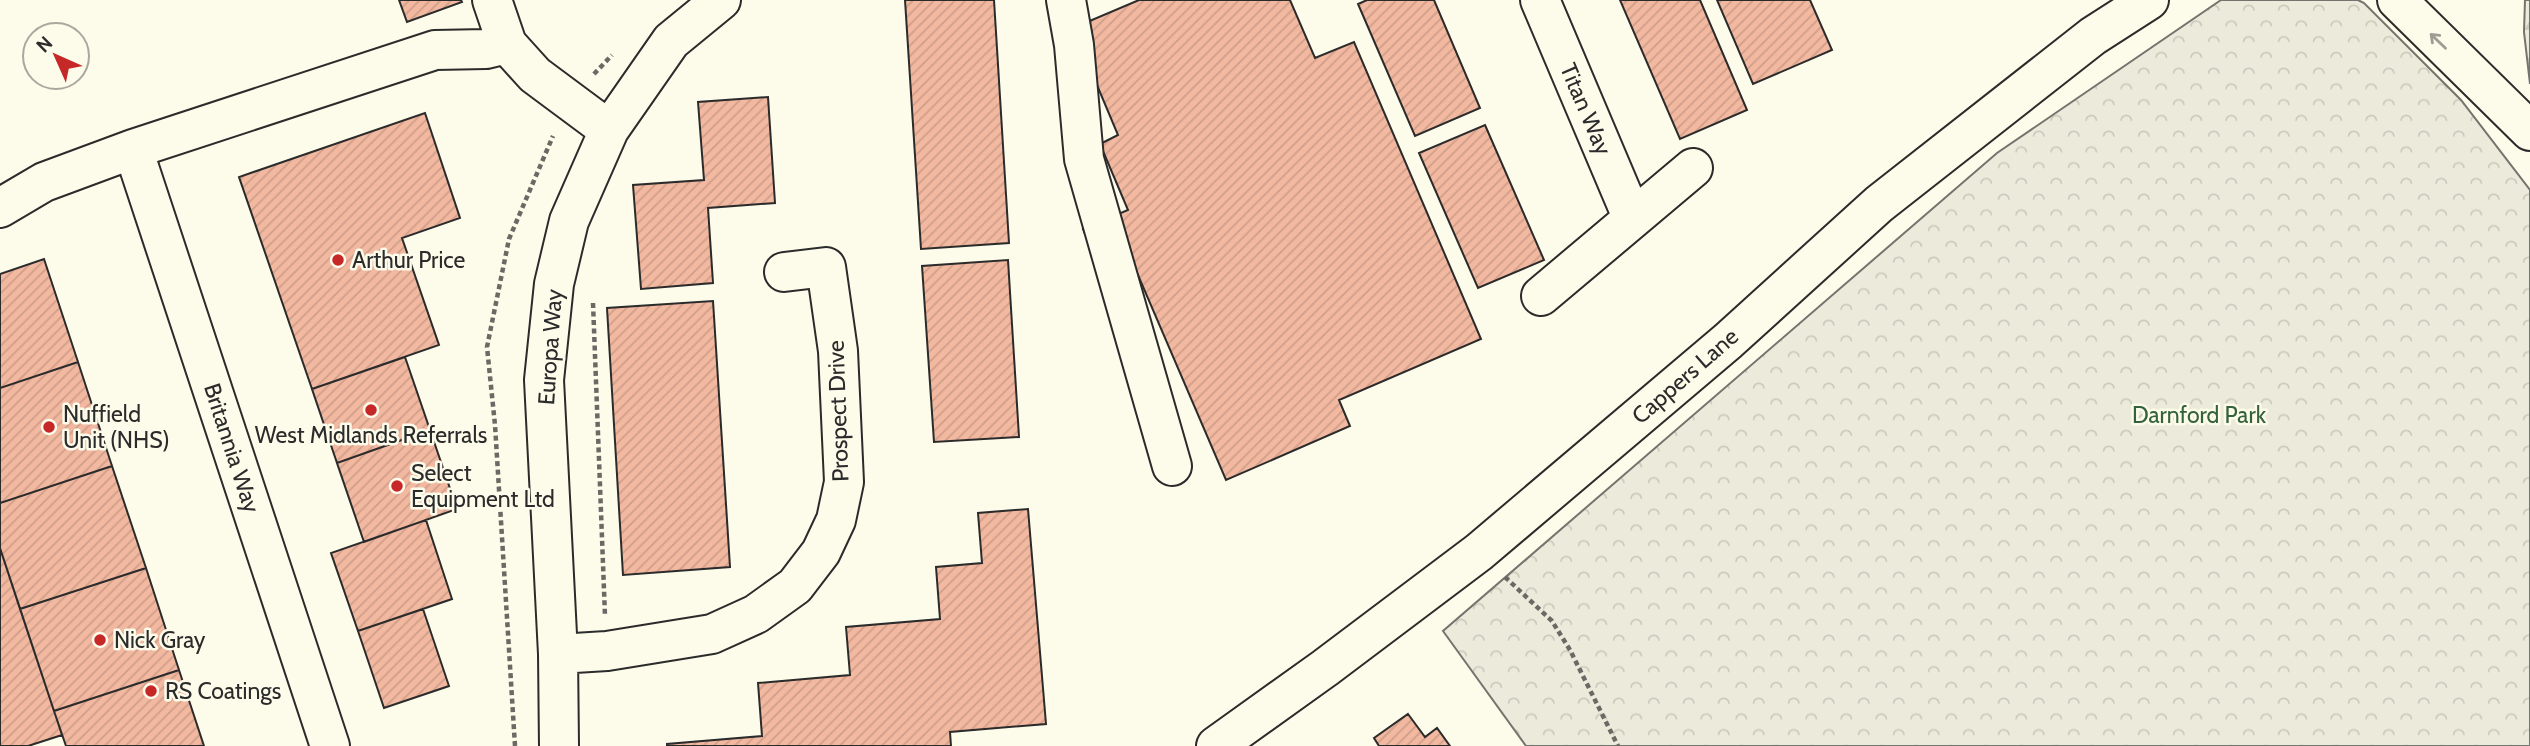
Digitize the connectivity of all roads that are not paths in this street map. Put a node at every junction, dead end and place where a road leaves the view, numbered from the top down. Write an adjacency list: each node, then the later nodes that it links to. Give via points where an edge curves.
1 (492, 0): 7 (main road)
2 (721, 0): 8 (main road, Europa Way, via 671,41)
3 (1066, 0): 16 (main road, via 1084,159)
4 (1540, 0): 13 (main road, Titan Way)
5 (2149, 0): 20 (main road, Cappers Lane, via 2093,36 1879,204 1728,341 1479,552)
6 (2397, 0): 9 (main road, one-way to 6)
7 (507, 44): 8 (main road, via 535,75); 10 (main road, via 486,50 435,50)
8 (609, 130): 17 (main road, Europa Way, via 569,221 554,284 544,380)
9 (2530, 131)
10 (133, 149): 12 (main road, via 44,182); 18 (main road, Britannia Way)
11 (1693, 168): 13 (main road)
12 (0, 208)
13 (1632, 217): 15 (main road)
14 (784, 272): 17 (main road, Prospect Drive, via 826,267 838,351 844,482 836,520 821,552 796,586 756,614 712,634)
15 (1541, 296)
16 (1172, 466)
17 (558, 654): 19 (main road, Europa Way)
18 (330, 746)
19 (559, 746)
20 (1216, 746)

